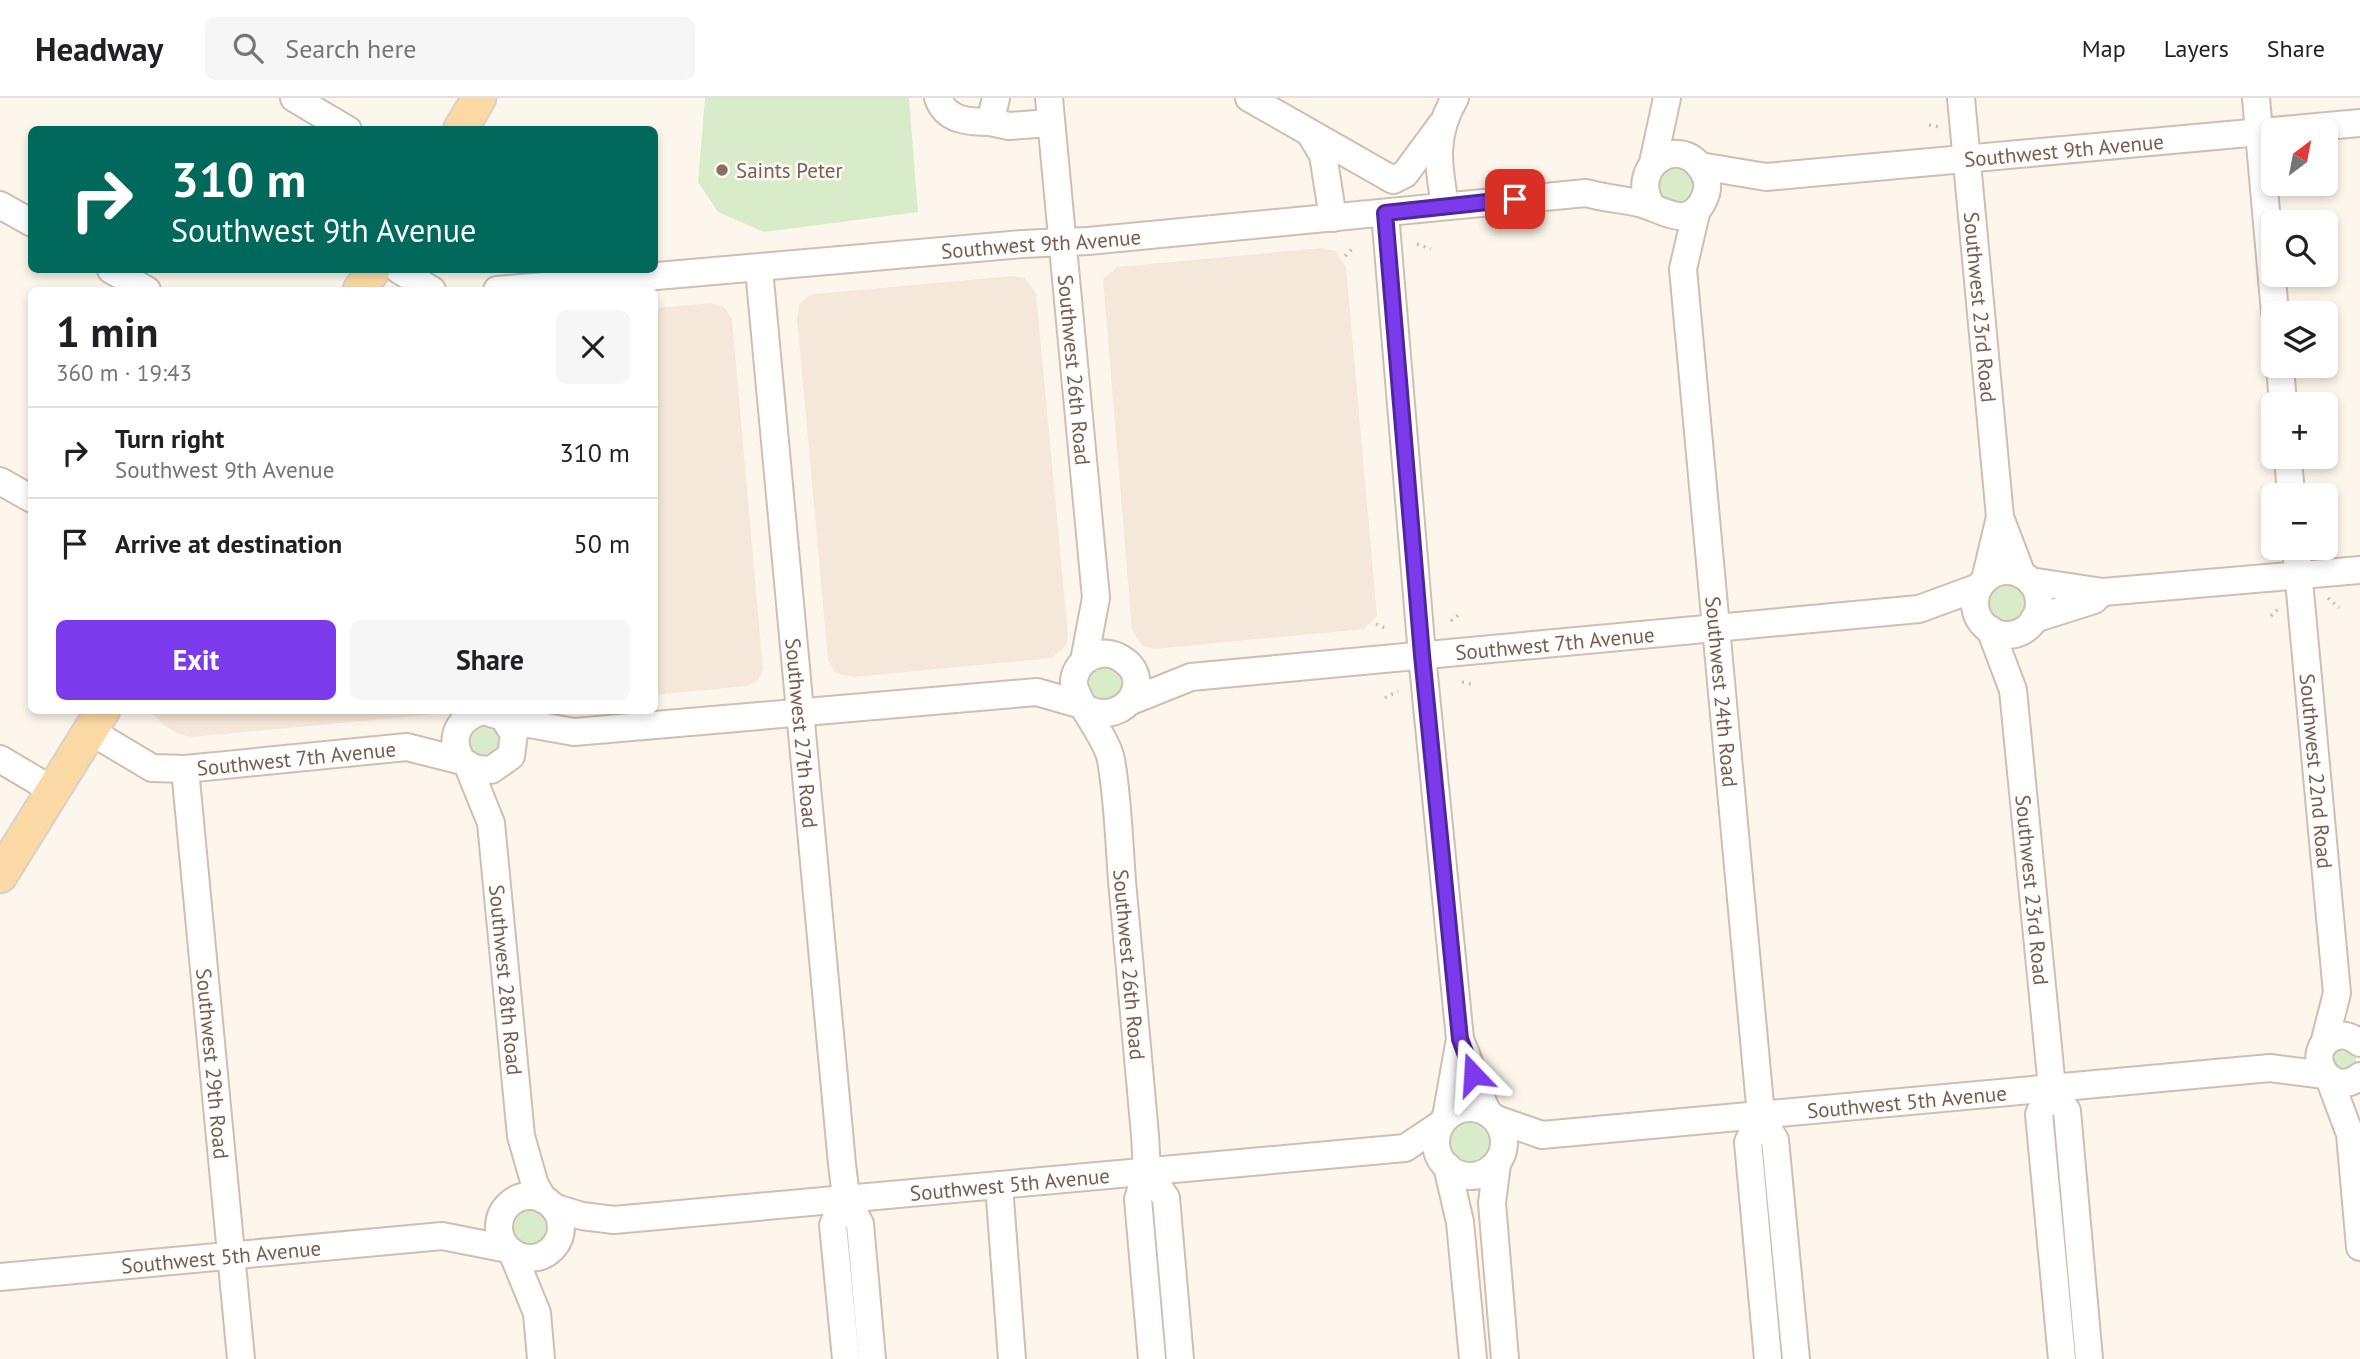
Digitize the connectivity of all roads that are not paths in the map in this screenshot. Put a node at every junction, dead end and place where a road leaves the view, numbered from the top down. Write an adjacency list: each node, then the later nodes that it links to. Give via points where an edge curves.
1 (294, 98): 13 (street)
2 (479, 98): 14 (main road)
3 (938, 98): 9 (street, via 948,114 965,121)
4 (1250, 98): 16 (street)
5 (1455, 98): 12 (street)
6 (1961, 98): 17 (street, Southwest 23rd Road)
7 (2256, 98): 15 (street)
8 (1667, 100): 18 (street); 19 (street)
9 (993, 110): 10 (street, via 1009,126)
10 (1050, 111): 29 (street, Southwest 26th Road)
11 (2360, 123): 15 (street, Southwest 9th Avenue)
12 (1441, 125): 16 (street, via 1398,180); 23 (street, via 1437,160)
13 (341, 126)
14 (462, 126)
15 (2258, 132): 17 (street, Southwest 9th Avenue); 37 (street)
16 (1311, 135): 27 (street, via 1324,155)
17 (1967, 159): 20 (street, Southwest 9th Avenue); 40 (street, Southwest 23rd Road)
18 (1696, 162): 19 (street, via 1676,154); 20 (street, Southwest 9th Avenue); 24 (street, via 1707,184)
19 (1651, 166): 21 (street, Southwest 9th Avenue); 25 (street, via 1644,188)
20 (1766, 177): 24 (street, Southwest 9th Avenue)
21 (1586, 193): 23 (street, Southwest 9th Avenue); 25 (street, Southwest 9th Avenue)
22 (0, 205): 28 (street)
23 (1445, 205): 26 (street, Southwest 9th Avenue)
24 (1700, 206): 25 (street, via 1679,217); 31 (street, Southwest 24th Road)
25 (1656, 210): 31 (street, Southwest 24th Road)
26 (1385, 213): 27 (street, Southwest 9th Avenue); 52 (street)
27 (1333, 218): 29 (street, Southwest 9th Avenue)
28 (28, 221)
29 (1064, 242): 30 (street, Southwest 9th Avenue); 47 (street, Southwest 26th Road)
30 (759, 269): 36 (street, Southwest 9th Avenue); 60 (street, Southwest 27th Road)
31 (1683, 269): 51 (street, Southwest 24th Road)
32 (116, 273): 34 (street)
33 (404, 273): 35 (street)
34 (142, 287)
35 (427, 287)
36 (534, 287)
37 (2274, 301)
38 (0, 481): 39 (street)
39 (28, 497)
40 (2000, 517): 44 (street, Southwest 23rd Road); 45 (street, Southwest 23rd Road)
41 (2297, 560): 43 (street, Southwest 22nd Road)
42 (2360, 570): 43 (street)
43 (2299, 576): 46 (street); 74 (street, Southwest 22nd Road)
44 (2026, 578): 45 (street, via 2007,571); 46 (street); 49 (street, via 2038,599)
45 (1982, 583): 48 (street, Southwest 7th Avenue); 50 (street, via 1975,605)
46 (2103, 592): 49 (street, via 2094,600)
47 (1097, 598): 53 (street, Southwest 26th Road); 54 (street, Southwest 26th Road)
48 (1919, 609): 50 (street, Southwest 7th Avenue); 51 (street, Southwest 7th Avenue)
49 (2031, 622): 50 (street, via 2010,634); 56 (street, Southwest 23rd Road)
50 (1986, 626): 56 (street, Southwest 23rd Road)
51 (1717, 630): 52 (street, Southwest 7th Avenue); 83 (street, Southwest 24th Road)
52 (1422, 655): 55 (street, Southwest 7th Avenue); 75 (street)
53 (1124, 660): 54 (street, via 1106,653); 55 (street, Southwest 7th Avenue); 58 (street, via 1136,684)
54 (1081, 665): 57 (street); 59 (street, via 1074,688)
55 (1191, 677): 58 (street, Southwest 7th Avenue)
56 (2012, 690): 81 (street, Southwest 23rd Road)
57 (1037, 692): 59 (street); 60 (street)
58 (1129, 704): 59 (street, via 1108,715); 66 (street, Southwest 26th Road)
59 (1085, 708): 66 (street, Southwest 26th Road)
60 (800, 712): 64 (street); 93 (street, Southwest 27th Road)
61 (503, 716): 64 (street); 68 (street, via 514,734)
62 (464, 718): 65 (street, Southwest 7th Avenue); 69 (street, via 455,744)
63 (97, 721): 70 (street, Southwest 7th Avenue, via 152,768); 71 (main road)
64 (574, 732): 68 (street)
65 (407, 747): 69 (street, Southwest 7th Avenue); 70 (street, Southwest 7th Avenue)
66 (1111, 756): 91 (street, Southwest 26th Road)
67 (0, 758): 71 (street)
68 (508, 760): 69 (street, via 484,771); 72 (street, Southwest 28th Road)
69 (465, 763): 72 (street, Southwest 28th Road)
70 (185, 769): 101 (street, Southwest 29th Road)
71 (54, 791): 73 (main road)
72 (491, 823): 87 (street, Southwest 28th Road)
73 (0, 877)
74 (2337, 993): 76 (street, Southwest 22nd Road); 77 (street, Southwest 22nd Road)
75 (1460, 1039): 82 (street, via 1476,1088); 84 (street)
76 (2359, 1042): 77 (street, Southwest 5th Avenue, via 2340,1036)
77 (2323, 1046): 78 (street, Southwest 5th Avenue); 80 (street, via 2319,1062)
78 (2270, 1068): 80 (street, Southwest 5th Avenue); 81 (street, Southwest 5th Avenue)
79 (2360, 1076): 80 (street, Southwest 5th Avenue, via 2345,1083); 85 (street)
80 (2327, 1077): 85 (street)
81 (2053, 1088): 83 (street, Southwest 5th Avenue); 115 (street, Southwest 23rd Road, via 2039,1114); 116 (street, Southwest 23rd Road, via 2067,1111)
82 (1492, 1116): 84 (street, via 1466,1108); 86 (street, Southwest 5th Avenue); 89 (street, via 1504,1139)
83 (1762, 1116): 86 (street, Southwest 5th Avenue); 113 (street, Southwest 24th Road, via 1748,1142); 114 (street, Southwest 24th Road, via 1776,1140)
84 (1444, 1121): 88 (street, Southwest 5th Avenue); 90 (street, via 1437,1147)
85 (2350, 1134): 98 (street)
86 (1542, 1135): 89 (street, Southwest 5th Avenue)
87 (521, 1136): 94 (street, Southwest 28th Road, via 535,1185); 95 (street, Southwest 28th Road)
88 (1405, 1148): 90 (street, Southwest 5th Avenue); 91 (street, Southwest 5th Avenue)
89 (1498, 1161): 90 (street, via 1490,1170 1472,1176 1454,1172); 112 (street, via 1492,1203)
90 (1445, 1164): 111 (street, via 1460,1222)
91 (1147, 1171): 92 (street, Southwest 5th Avenue); 109 (street, Southwest 26th Road, via 1138,1199); 110 (street, Southwest 26th Road, via 1166,1198)
92 (999, 1185): 93 (street, Southwest 5th Avenue); 108 (street)
93 (846, 1197): 96 (street, Southwest 5th Avenue); 106 (street, Southwest 27th Road, via 833,1225); 107 (street, Southwest 27th Road, via 860,1224)
94 (549, 1204): 95 (street, via 521,1198); 96 (street, Southwest 5th Avenue, via 582,1216); 99 (street, via 561,1225)
95 (506, 1208): 97 (street, Southwest 5th Avenue); 100 (street, via 499,1226)
96 (614, 1220): 99 (street, Southwest 5th Avenue)
97 (442, 1236): 100 (street, Southwest 5th Avenue); 101 (street, Southwest 5th Avenue)
98 (2360, 1247)
99 (553, 1248): 100 (street, via 531,1258); 103 (street)
100 (510, 1251): 103 (street)
101 (232, 1254): 102 (street, Southwest 5th Avenue); 104 (street, Southwest 29th Road)
102 (0, 1277)
103 (537, 1313): 105 (street)
104 (241, 1359)
105 (541, 1359)
106 (846, 1359)
107 (872, 1359)
108 (1012, 1359)
109 (1152, 1359)
110 (1180, 1359)
111 (1473, 1359)
112 (1505, 1359)
113 (1768, 1359)
114 (1796, 1359)
115 (2062, 1359)
116 (2089, 1359)

